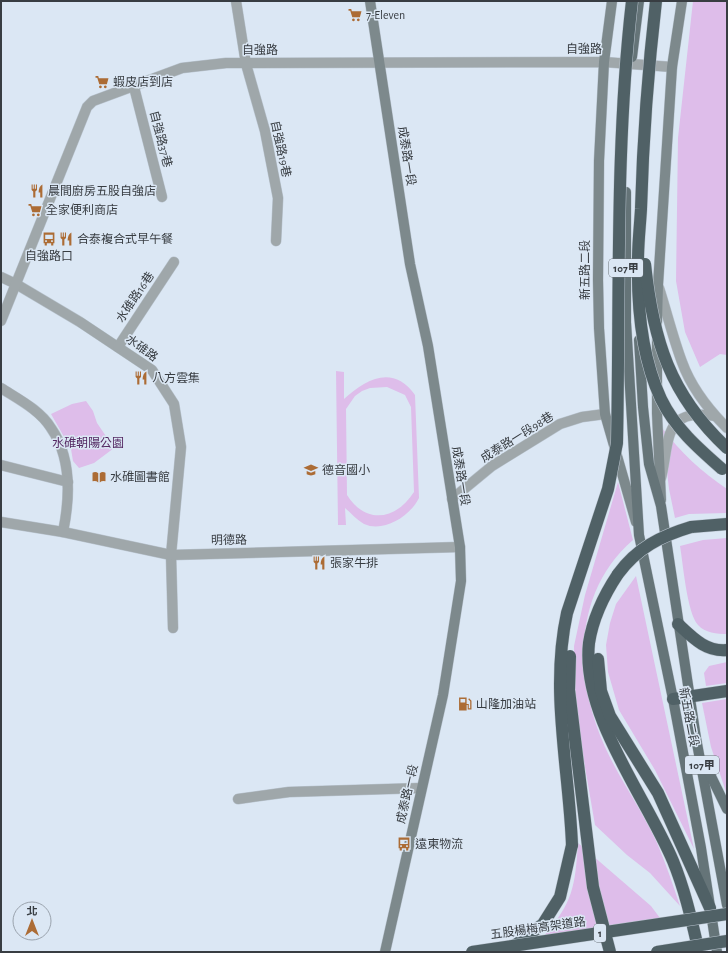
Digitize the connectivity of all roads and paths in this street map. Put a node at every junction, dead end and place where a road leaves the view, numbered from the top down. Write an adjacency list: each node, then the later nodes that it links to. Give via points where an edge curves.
1 (236, 1): 12 (street, 自強路19巷)
2 (370, 1): 10 (main road, 成泰路一段)
3 (612, 1): 9 (main road, 新五路二段 / 107甲)
4 (632, 1): 26 (highway, bridge, via 620,145)
5 (639, 1): 11 (main road, 新五路二段 / 107甲)
6 (651, 1): 13 (main road, 新五路二段 / 107甲)
7 (656, 1): 17 (highway, bridge, via 648,78)
8 (682, 1): 14 (main road, 新五路二段 / 107甲)
9 (604, 62): 10 (street, 自強路); 11 (street, 自強路); 27 (main road, 新五路二段 / 107甲, via 599,161 598,280)
10 (379, 63): 12 (street, 自強路); 35 (main road, 成泰路一段, via 410,264 428,346)
11 (632, 63): 13 (street, 自強路); 40 (main road, 新五路二段 / 107甲, via 626,154 626,322)
12 (246, 64): 15 (street, 自強路, via 226,63 182,68); 18 (street, 自強路19巷, via 265,130 278,198)
13 (644, 64): 14 (street, 自強路); 36 (main road, 新五路二段 / 107甲, via 639,155 638,322 643,407 650,464)
14 (672, 67): 22 (main road, 新五路二段 / 107甲)
15 (134, 87): 16 (street, 自強路37巷); 21 (street, 自強路, via 93,101 87,108)
16 (162, 197)
17 (641, 211): 30 (highway, bridge, via 646,276 656,335 674,382 696,416); 32 (highway, bridge, via 638,259 639,309 643,341 652,375 661,399 676,425)
18 (276, 241)
19 (174, 262): 24 (street, 水碓路16巷)
20 (1, 277): 21 (street, 水碓路)
21 (16, 284): 23 (street, 自強路); 24 (street, 水碓路)
22 (658, 284): 28 (street, via 682,362 694,388); 34 (main road, 新五路二段 / 107甲, via 657,413)
23 (1, 321)
24 (118, 346): 42 (street, 水碓路, via 152,370 174,404 181,447)
25 (1, 388): 33 (street, via 51,427 60,444)
26 (618, 396): 60 (highway, bridge, via 617,444 610,478 563,632 561,719 572,845 560,897 542,924); 61 (highway, bridge, via 622,444 613,492 571,629 569,690 593,887)
27 (605, 414): 35 (street, 成泰路一段98巷, via 560,424 492,466); 40 (main road, 新五路二段 / 107甲)
28 (715, 416): 29 (street); 34 (street, via 688,416 674,423 668,437 667,456)
29 (727, 428)
30 (727, 448)
31 (1, 465): 33 (street)
32 (727, 473)
33 (68, 482): 39 (street, via 68,505)
34 (660, 482): 36 (main road, 新五路二段 / 107甲)
35 (452, 499): 41 (main road, 成泰路一段)
36 (661, 506): 44 (main road, 新五路二段 / 107甲)
37 (1, 522): 39 (street, 明德路)
38 (727, 524): 43 (highway, bridge, via 691,527 667,534 628,561 599,606)
39 (63, 532): 42 (street, 明德路)
40 (639, 535): 49 (main road, 新五路二段 / 107甲)
41 (460, 548): 42 (street, 明德路); 51 (main road, 成泰路一段, via 461,581 443,694)
42 (171, 554): 45 (street, 水碓路)
43 (595, 620): 55 (highway, via 602,691 610,716 658,793); 63 (highway, via 589,643 589,656 596,701 608,733 674,862)
44 (678, 624): 46 (highway, via 698,643 716,651); 48 (main road, 新五路二段 / 107甲)
45 (173, 628)
46 (727, 650)
47 (727, 691): 48 (highway)
48 (691, 698): 49 (highway); 50 (main road, 新五路二段 / 107甲)
49 (673, 699): 55 (main road, 新五路二段 / 107甲)
50 (700, 754): 53 (main road); 54 (main road, 新五路二段 / 107甲)
51 (421, 788): 52 (street, via 289,792); 58 (main road, 成泰路一段)
52 (238, 799)
53 (727, 809)
54 (727, 905)
55 (710, 908): 64 (main road, 新五路二段 / 107甲)
56 (727, 914): 59 (highway, 五股楊梅高架道路 / 1, bridge)
57 (727, 941): 62 (highway, bridge)
58 (385, 952)
59 (472, 952)
60 (507, 952)
61 (610, 952)
62 (658, 952)
63 (698, 952)
64 (717, 952)

